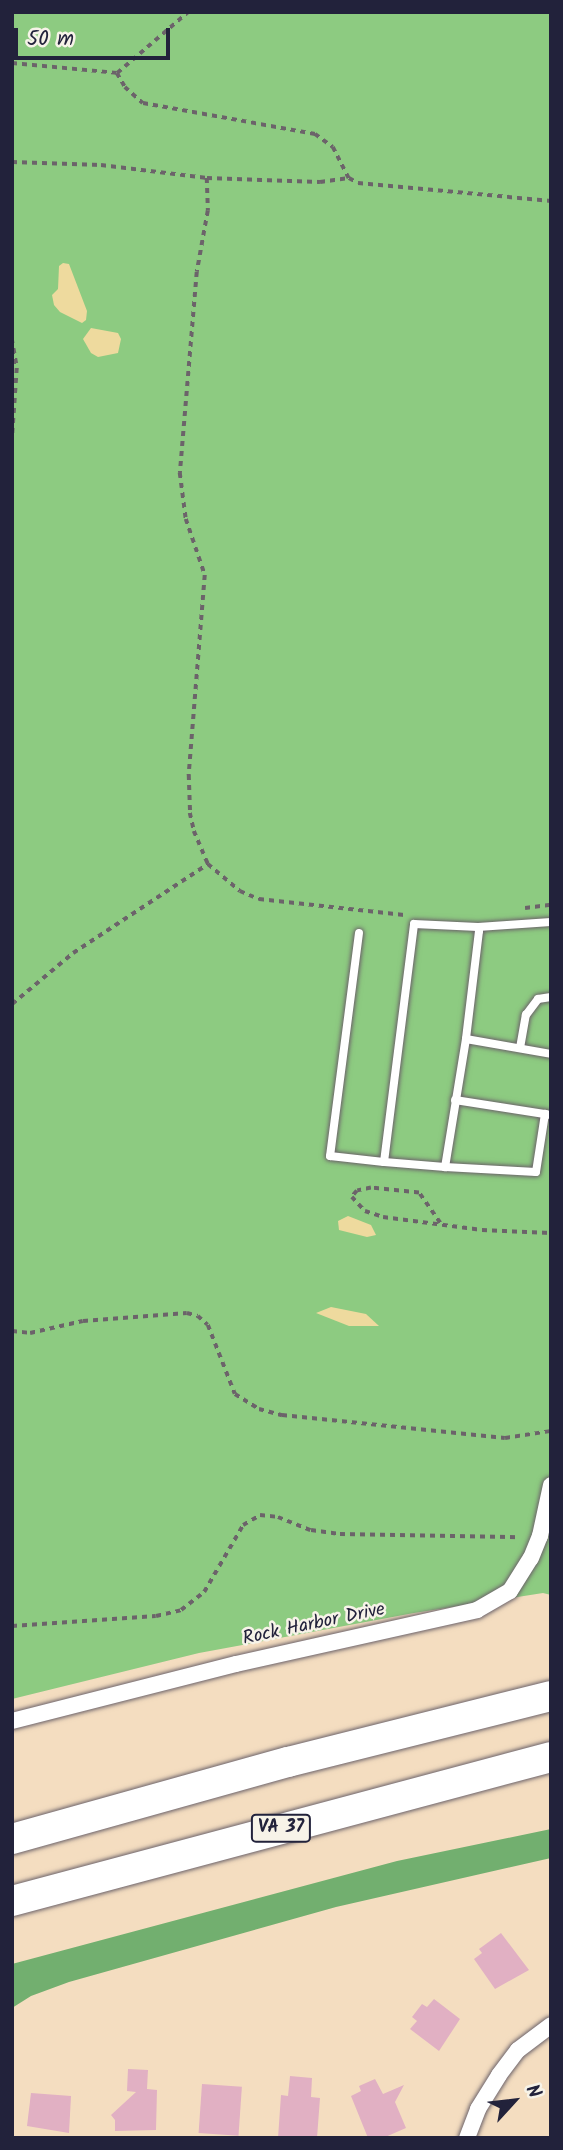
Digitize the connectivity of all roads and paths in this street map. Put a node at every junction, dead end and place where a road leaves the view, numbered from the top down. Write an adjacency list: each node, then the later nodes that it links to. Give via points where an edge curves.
1 (188, 12): 3 (path)
2 (12, 64): 3 (path)
3 (117, 73): 6 (path, via 143,103 315,134 333,148)
4 (12, 162): 5 (path, via 101,165)
5 (206, 178): 6 (path, via 320,182); 10 (path, via 208,211 197,272 180,473 186,519 205,575 188,796 194,831)
6 (349, 178): 7 (path, via 384,188)
7 (551, 201)
8 (12, 339): 9 (path, via 17,368)
9 (12, 442)
10 (208, 864): 13 (path, via 240,891 259,899); 18 (path, via 73,953)
11 (551, 905): 12 (path)
12 (520, 908)
13 (407, 915)
14 (551, 922): 15 (lane)
15 (478, 928): 19 (lane); 24 (lane, via 414,923)
16 (359, 933): 24 (lane, via 330,1156)
17 (551, 997): 20 (lane, via 538,999 526,1015)
18 (12, 1004)
19 (466, 1039): 20 (lane); 22 (lane)
20 (520, 1048): 21 (lane)
21 (551, 1054)
22 (455, 1100): 23 (lane); 25 (lane)
23 (548, 1114): 25 (lane, via 536,1172)
24 (384, 1162): 25 (lane)
25 (445, 1167)
26 (440, 1223): 26 (path, via 383,1217 365,1210 352,1197 371,1188 419,1193); 27 (path)
27 (551, 1233)
28 (12, 1331): 29 (path, via 30,1333 83,1321 187,1313 208,1325 235,1394 259,1409 505,1438)
29 (551, 1431)
30 (551, 1485): 31 (street, Rock Harbor Drive)
31 (540, 1535): 32 (path, via 498,1539 340,1534 260,1515 236,1533 204,1592 181,1610 156,1616); 34 (street, Rock Harbor Drive, via 510,1591 477,1610)
32 (12, 1626)
33 (551, 1696): 36 (highway, via 288,1762)
34 (12, 1721)
35 (551, 1757): 37 (highway, VA 37)
36 (12, 1839)
37 (12, 1901)
38 (551, 2025): 39 (street, via 518,2050 499,2075)
39 (467, 2138)

